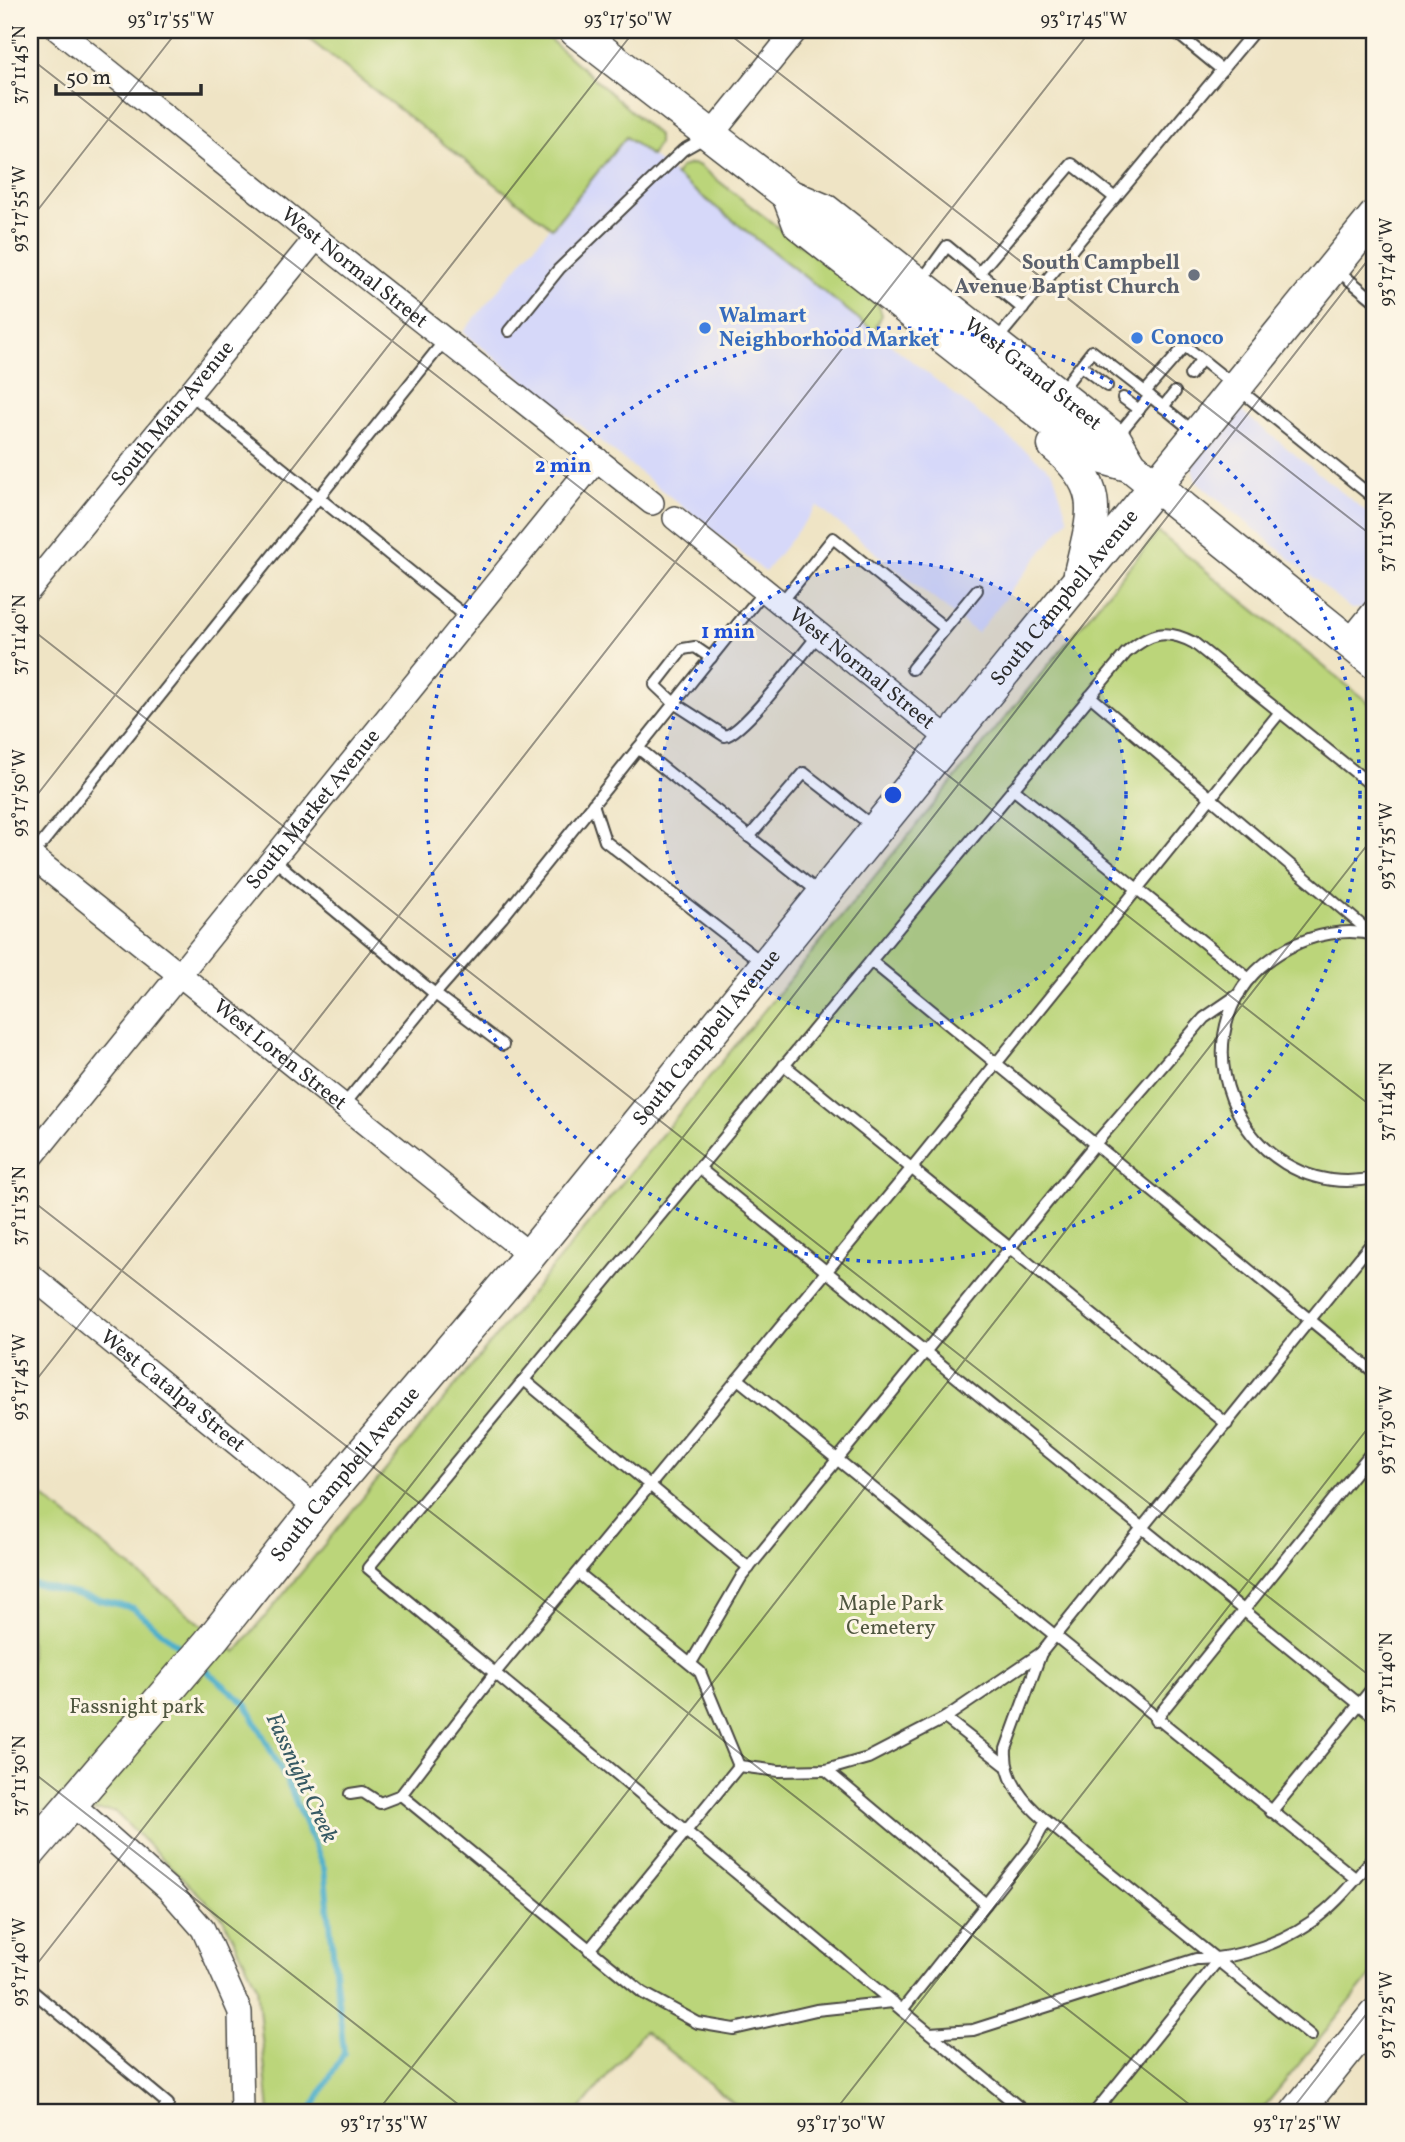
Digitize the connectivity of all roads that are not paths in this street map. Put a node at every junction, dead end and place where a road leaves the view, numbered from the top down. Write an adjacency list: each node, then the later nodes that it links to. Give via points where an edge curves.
1 (58, 30): 11 (street, West Normal Street)
2 (575, 30): 7 (main road, West Grand Street)
3 (796, 30): 7 (street)
4 (1173, 30): 6 (lane)
5 (1255, 30): 6 (lane)
6 (1222, 69): 9 (lane)
7 (712, 134): 8 (main road, West Grand Street); 17 (lane, via 682,150 559,269)
8 (788, 195): 14 (main road, West Grand Street, via 826,211); 23 (main road, West Grand Street, via 799,223)
9 (1115, 198): 13 (lane, via 1072,164); 16 (lane)
10 (1375, 216): 12 (main road, South Campbell Avenue)
11 (316, 238): 18 (street, West Normal Street); 27 (street, South Main Avenue)
12 (1334, 267): 15 (lane); 25 (main road, South Campbell Avenue)
13 (979, 273): 14 (lane, via 947,246); 16 (lane)
14 (919, 284): 19 (main road, West Grand Street)
15 (1375, 301)
16 (1023, 309): 19 (lane)
17 (509, 331)
18 (445, 340): 35 (street, West Normal Street); 38 (lane)
19 (994, 344): 28 (main road, West Grand Street)
20 (1201, 360): 22 (lane); 25 (lane); 29 (lane, via 1185,346)
21 (1081, 366): 24 (lane); 28 (lane); 29 (lane, via 1092,351)
22 (1189, 375)
23 (1002, 384): 36 (main road, West Grand Street, via 1093,456); 42 (main road, via 1012,410 1074,461 1091,488 1093,519)
24 (1107, 386)
25 (1235, 388): 33 (main road, South Campbell Avenue); 39 (lane)
26 (1175, 392): 31 (lane)
27 (189, 393): 38 (lane); 43 (street, South Main Avenue)
28 (1058, 394): 34 (main road, West Grand Street)
29 (1148, 394): 31 (lane); 32 (lane)
30 (1123, 398): 32 (lane)
31 (1163, 407): 33 (lane)
32 (1139, 410): 34 (lane)
33 (1197, 435): 37 (main road, South Campbell Avenue)
34 (1115, 439): 36 (main road, West Grand Street)
35 (597, 460): 40 (street, West Normal Street); 47 (street, South Market Avenue)
36 (1131, 466): 37 (main road, West Grand Street)
37 (1155, 486): 42 (main road, South Campbell Avenue); 50 (main road, West Grand Street)
38 (319, 497): 47 (lane); 65 (lane)
39 (1375, 499)
40 (652, 503)
41 (676, 518): 45 (street, West Normal Street)
42 (1077, 584): 57 (main road, South Campbell Avenue)
43 (30, 589)
44 (977, 590): 48 (lane)
45 (773, 597): 48 (lane, via 833,538); 49 (street, West Normal Street); 51 (lane)
46 (1375, 610): 50 (street)
47 (468, 618): 66 (street, South Market Avenue)
48 (945, 628): 53 (lane)
49 (819, 634): 55 (lane, via 731,735 718,734); 57 (street, West Normal Street)
50 (1349, 642): 52 (main road, West Grand Street)
51 (711, 657): 55 (lane); 55 (lane, via 688,646 657,681 656,688)
52 (1375, 663)
53 (912, 669)
54 (1090, 696): 56 (lane, via 1126,653 1149,636 1169,632 1194,643); 60 (lane); 61 (lane)
55 (674, 703): 58 (lane)
56 (1280, 712): 59 (lane); 61 (lane)
57 (950, 740): 63 (main road, South Campbell Avenue)
58 (638, 748): 62 (lane); 64 (lane)
59 (1375, 788)
60 (1013, 789): 67 (lane); 70 (lane)
61 (1211, 798): 67 (lane); 69 (lane)
62 (593, 804): 71 (lane, via 604,841); 74 (lane)
63 (877, 830): 64 (lane, via 804,773); 68 (main road, South Campbell Avenue)
64 (749, 837): 68 (lane)
65 (31, 856): 72 (street, West Loren Street)
66 (273, 859): 72 (street, South Market Avenue); 74 (lane)
67 (1137, 889): 73 (lane); 77 (lane)
68 (823, 896): 71 (main road, South Campbell Avenue)
69 (1374, 934): 73 (lane, via 1338,932 1304,939 1274,955)
70 (871, 961): 77 (lane); 78 (lane)
71 (766, 966): 87 (main road, South Campbell Avenue)
72 (179, 975): 79 (street, West Loren Street); 81 (street, South Market Avenue)
73 (1249, 979): 75 (lane)
74 (435, 994): 76 (lane); 79 (lane)
75 (1238, 995): 80 (lane, via 1204,1018); 84 (lane, via 1223,1046 1225,1082 1237,1116 1258,1144 1287,1166 1320,1179 1356,1182)
76 (503, 1045)
77 (998, 1062): 80 (lane); 83 (lane)
78 (785, 1065): 82 (lane); 83 (lane)
79 (343, 1106): 87 (street, West Loren Street)
80 (1095, 1143): 86 (lane); 90 (lane)
81 (30, 1159)
82 (699, 1168): 88 (lane); 93 (lane)
83 (911, 1169): 86 (lane); 88 (lane)
84 (1375, 1178)
85 (1375, 1239): 90 (lane)
86 (1009, 1248): 91 (lane); 95 (lane)
87 (530, 1255): 99 (main road, South Campbell Avenue)
88 (827, 1270): 91 (lane); 94 (lane)
89 (30, 1275): 99 (street, West Catalpa Street)
90 (1311, 1322): 92 (lane); 95 (lane)
91 (925, 1352): 97 (lane); 100 (lane)
92 (1375, 1373)
93 (524, 1380): 98 (lane); 107 (lane, via 368,1568)
94 (738, 1380): 97 (lane); 98 (lane)
95 (1227, 1424): 100 (lane)
96 (1375, 1448): 103 (lane)
97 (837, 1460): 101 (lane); 104 (lane)
98 (650, 1486): 101 (lane); 102 (lane)
99 (316, 1508): 118 (main road, South Campbell Avenue, via 213,1638)
100 (1142, 1529): 103 (lane); 104 (lane)
101 (749, 1568): 106 (lane)
102 (578, 1573): 106 (lane); 107 (lane)
103 (1242, 1609): 109 (lane); 112 (lane)
104 (1054, 1637): 105 (lane); 112 (lane)
105 (1041, 1653): 111 (lane); 113 (lane, via 1006,1749)
106 (691, 1663): 114 (lane, via 705,1681)
107 (495, 1673): 117 (lane); 121 (lane)
108 (1375, 1685): 109 (lane)
109 (1360, 1704): 110 (lane); 119 (lane)
110 (1375, 1717)
111 (945, 1718): 113 (lane); 115 (lane, via 868,1758)
112 (1155, 1720): 119 (lane)
113 (1005, 1765): 120 (lane, via 1016,1788)
114 (739, 1766): 115 (lane); 121 (lane)
115 (825, 1770): 125 (lane)
116 (350, 1794): 117 (lane, via 363,1792 380,1802)
117 (401, 1795): 126 (lane)
118 (71, 1803): 122 (main road, South Campbell Avenue); 134 (street, via 168,1889 203,1930 240,2012)
119 (1271, 1812): 124 (lane)
120 (1046, 1821): 125 (lane); 127 (lane)
121 (685, 1831): 126 (lane); 129 (lane)
122 (31, 1849)
123 (1375, 1855): 124 (lane)
124 (1356, 1879): 127 (lane, via 1324,1912 1293,1931 1272,1943)
125 (986, 1904): 129 (lane)
126 (589, 1950): 129 (lane, via 643,1993 698,2023 734,2029 816,2010)
127 (1219, 1959): 131 (lane, via 1196,1959 973,2030); 132 (lane); 136 (lane)
128 (30, 1989): 133 (lane)
129 (898, 2006): 131 (lane)
130 (1375, 2015): 137 (main road)
131 (930, 2033): 135 (lane)
132 (1311, 2036)
133 (169, 2110)
134 (242, 2112)
135 (1026, 2112)
136 (1095, 2112)
137 (1297, 2112)

